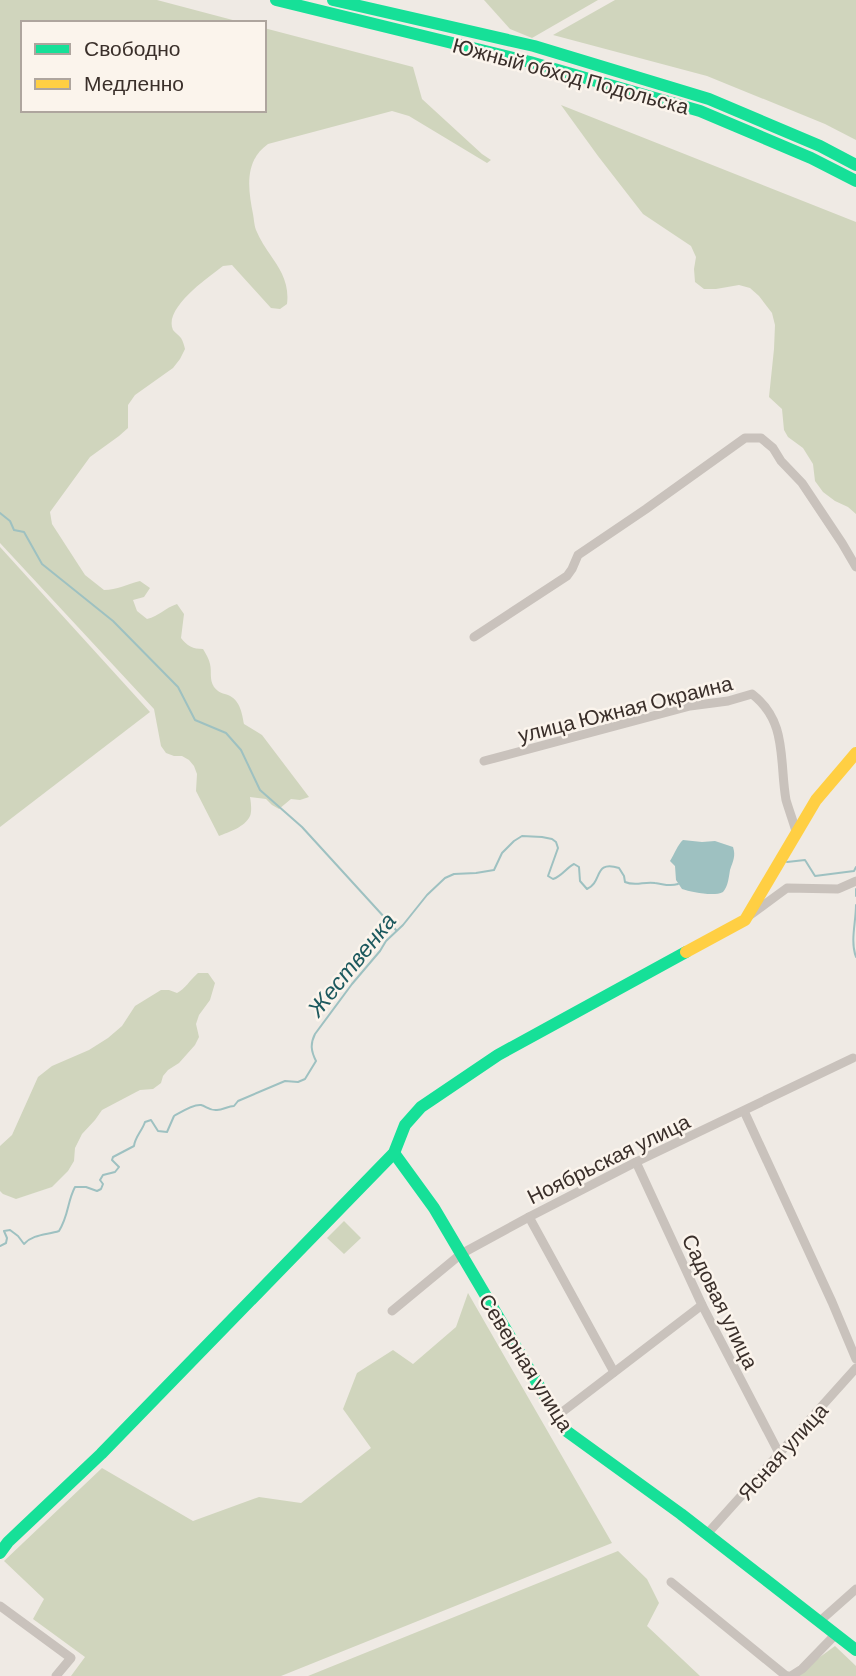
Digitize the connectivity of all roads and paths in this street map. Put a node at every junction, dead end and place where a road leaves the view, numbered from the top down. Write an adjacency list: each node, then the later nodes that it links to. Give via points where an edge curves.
1 (276, 0): 4 (street, Южный обход Подольска, via 530,62 700,111)
2 (332, 0): 3 (street, Южный обход Подольска, via 534,46 709,99)
3 (856, 165)
4 (856, 181)
5 (856, 567): 6 (street, via 802,483 773,448 761,439 745,438 578,555 567,576)
6 (474, 637)
7 (856, 753): 9 (street)
8 (484, 761): 9 (street, улица Южная Окраина, via 752,694 772,715 776,727)
9 (796, 831): 11 (street)
10 (856, 881): 11 (street, via 838,889 788,888)
11 (745, 920): 14 (street, via 498,1055 422,1107 405,1125)
12 (853, 1058): 13 (street, Ноябрьская улица)
13 (744, 1111): 15 (street, Ноябрьская улица); 20 (street)
14 (394, 1153): 17 (street, Северная улица); 26 (street)
15 (636, 1162): 16 (street, Ноябрьская улица); 18 (street, Садовая улица)
16 (529, 1217): 17 (street, Ноябрьская улица); 22 (street)
17 (461, 1254): 19 (street, Ноябрьская улица); 23 (street, Северная улица)
18 (702, 1305): 22 (street); 24 (street, Садовая улица)
19 (392, 1311)
20 (856, 1359)
21 (855, 1370): 24 (street, Ясная улица)
22 (614, 1372): 23 (street)
23 (556, 1416): 25 (street, Северная улица, via 565,1430)
24 (779, 1454): 25 (street, Ясная улица)
25 (707, 1534): 30 (street, Северная улица)
26 (0, 1553)
27 (671, 1582): 34 (street)
28 (856, 1589): 30 (street)
29 (0, 1606): 33 (street, via 71,1658)
30 (820, 1621): 31 (street, Северная улица)
31 (836, 1634): 32 (street); 34 (street)
32 (856, 1650)
33 (56, 1676)
34 (790, 1676)

